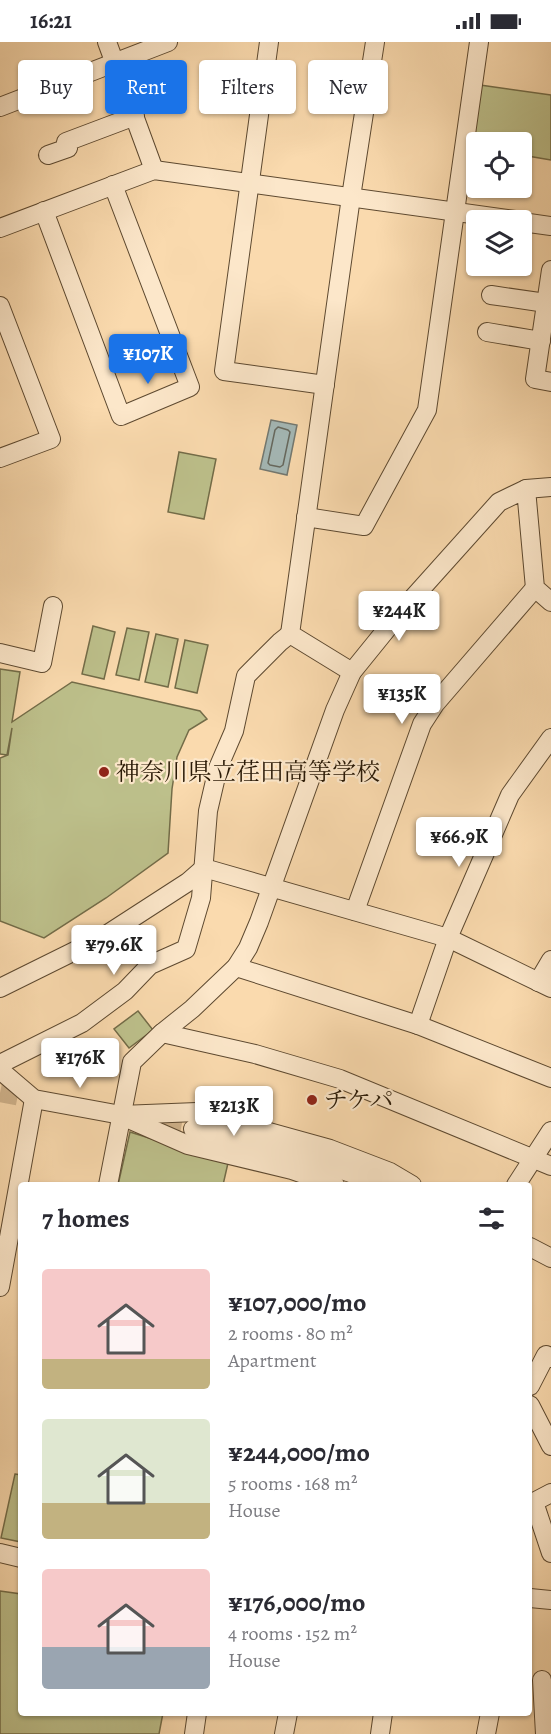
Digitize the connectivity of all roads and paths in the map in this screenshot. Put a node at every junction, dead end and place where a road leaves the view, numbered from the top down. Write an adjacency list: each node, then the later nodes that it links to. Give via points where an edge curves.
1 (106, 42): 6 (street)
2 (168, 42): 7 (street)
3 (269, 42): 13 (street)
4 (375, 42): 15 (street)
5 (478, 42): 17 (street)
6 (113, 60)
7 (122, 60)
8 (105, 66): 9 (street)
9 (0, 107)
10 (135, 116): 11 (street, via 66,142 68,148); 12 (street)
11 (48, 155)
12 (154, 170): 13 (street); 14 (street)
13 (250, 183): 15 (street); 29 (street, via 224,371)
14 (113, 185): 16 (street); 16 (street, via 190,387 121,416)
15 (351, 197): 17 (street); 29 (street)
16 (45, 211): 21 (street)
17 (455, 212): 18 (street); 33 (street, via 427,410 364,526)
18 (466, 213)
19 (532, 223): 20 (street)
20 (551, 226)
21 (0, 228)
22 (551, 270): 24 (street)
23 (491, 295): 24 (street)
24 (546, 303): 27 (street)
25 (0, 306): 30 (street, via 51,439)
26 (487, 332): 27 (street)
27 (541, 340): 28 (street, via 536,379)
28 (551, 381)
29 (325, 385): 33 (street)
30 (0, 458)
31 (551, 487): 32 (street)
32 (526, 489): 34 (street); 39 (street, via 499,502)
33 (306, 517): 37 (street)
34 (535, 588): 35 (street); 43 (street, via 422,724)
35 (551, 602)
36 (53, 606): 38 (street, via 42,663)
37 (290, 634): 39 (street); 41 (street, via 246,676 234,731 218,768 208,811)
38 (0, 654)
39 (352, 672): 42 (street)
40 (551, 738): 44 (street, via 510,795)
41 (204, 868): 42 (street); 48 (street, via 103,937); 51 (street, via 201,898 186,949 150,965 125,991 82,1023)
42 (271, 887): 43 (street); 46 (street, via 248,948)
43 (355, 911): 44 (street)
44 (448, 938): 47 (street); 49 (street)
45 (551, 960): 47 (street)
46 (236, 967): 49 (street); 50 (street)
47 (545, 985)
48 (0, 988)
49 (418, 1025): 53 (street)
50 (162, 1033): 55 (street, via 132,1062); 58 (street, via 340,1079)
51 (0, 1064)
52 (0, 1070): 54 (street)
53 (551, 1078)
54 (34, 1099): 55 (street); 60 (street)
55 (121, 1115): 61 (street); 62 (street, via 188,1145); 64 (street, via 197,1112 330,1149)
56 (193, 1129): 63 (street)
57 (551, 1131): 58 (street)
58 (533, 1158): 59 (street); 65 (street)
59 (551, 1166)
60 (19, 1182)
61 (109, 1182)
62 (326, 1182)
63 (376, 1182)
64 (407, 1182)
65 (518, 1182)
66 (18, 1187): 69 (street)
67 (532, 1248): 68 (street)
68 (551, 1258)
69 (0, 1287)
70 (551, 1358): 71 (street, via 546,1355)
71 (532, 1382)
72 (532, 1409): 73 (street)
73 (551, 1446)
74 (551, 1493): 75 (street)
75 (532, 1503): 76 (street)
76 (551, 1553)
77 (0, 1554): 78 (street)
78 (18, 1557)
79 (532, 1598): 80 (street)
80 (551, 1600)
81 (541, 1680): 90 (street)
82 (197, 1716): 86 (street)
83 (287, 1716): 87 (street)
84 (383, 1716): 88 (street)
85 (489, 1716): 89 (street)
86 (194, 1734)
87 (284, 1734)
88 (380, 1734)
89 (486, 1734)
90 (545, 1734)

